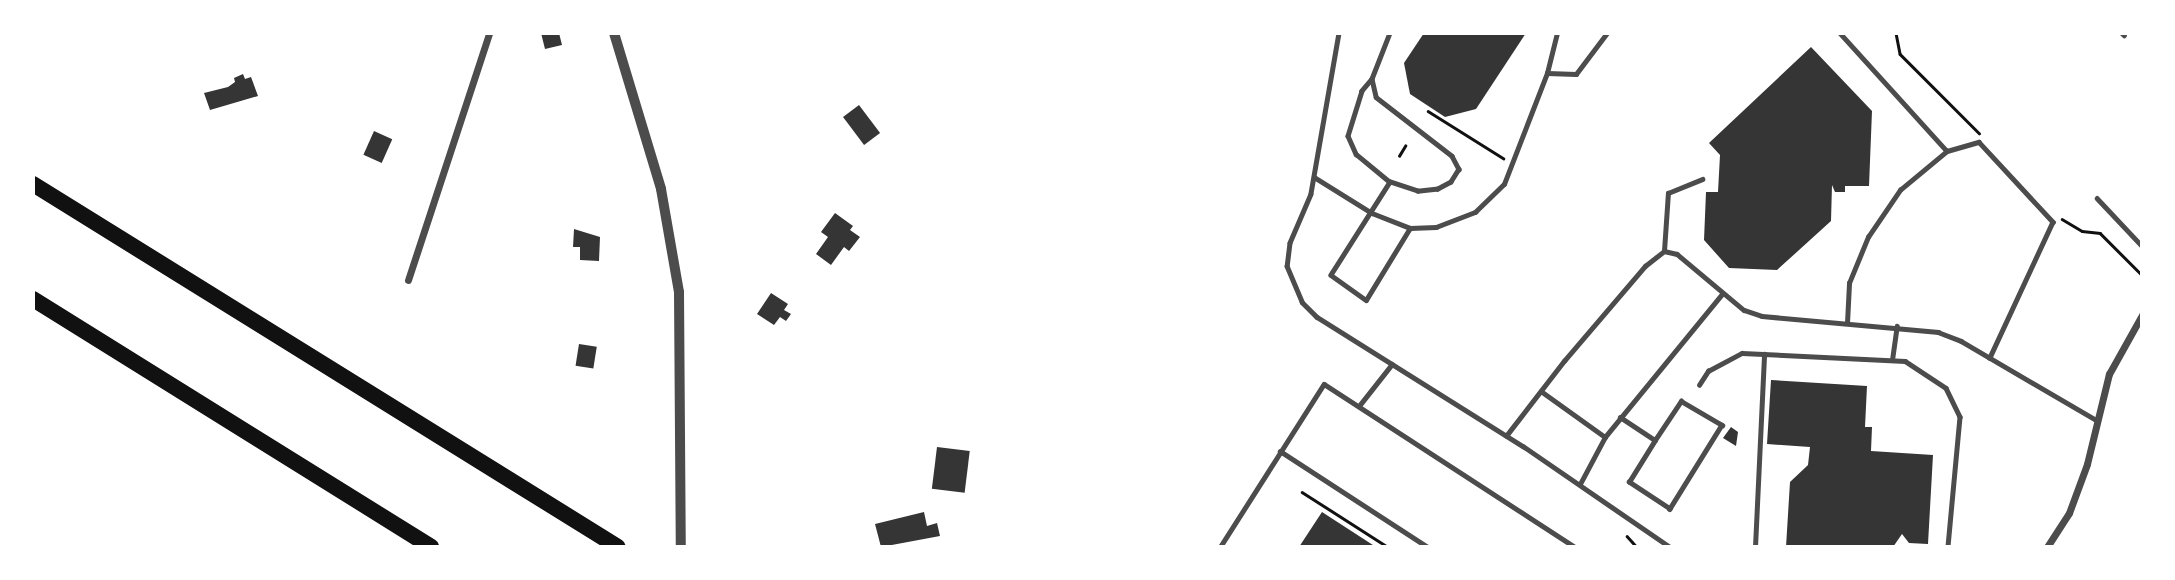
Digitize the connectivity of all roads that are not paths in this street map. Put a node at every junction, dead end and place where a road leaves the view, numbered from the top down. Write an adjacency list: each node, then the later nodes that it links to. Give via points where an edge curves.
1 (489, 33): 22 (street)
2 (614, 33): 45 (street, via 662,189 678,292)
3 (1339, 33): 13 (lane)
4 (1383, 33): 9 (lane)
5 (1390, 33): 9 (lane)
6 (1557, 33): 10 (lane)
7 (1607, 33): 10 (lane, via 1576,74)
8 (1840, 33): 12 (lane)
9 (1385, 41): 11 (lane)
10 (1547, 73): 19 (lane, via 1504,184 1475,212 1436,227)
11 (1372, 79): 15 (lane, via 1362,90 1348,136 1356,154); 15 (lane, via 1377,97 1390,111 1452,156 1459,169 1451,182 1438,189 1418,191)
12 (1947, 151): 26 (lane, via 1900,190 1868,237 1849,283); 29 (lane, via 1979,142 2053,222)
13 (1314, 177): 18 (lane); 31 (lane, via 1290,243 1291,285 1317,317)
14 (1702, 179): 21 (lane, via 1668,194)
15 (1390, 181): 18 (lane)
16 (33, 184): 43 (highway)
17 (2097, 198): 20 (lane)
18 (1372, 213): 19 (lane); 19 (lane, via 1331,275 1366,300)
19 (1410, 228)
20 (2142, 246)
21 (1664, 251): 23 (lane, via 1677,254); 33 (lane, via 1645,266)
22 (408, 280)
23 (1722, 294): 26 (lane, via 1762,316); 35 (lane)
24 (33, 299): 44 (highway)
25 (2142, 315): 36 (street, via 2109,374)
26 (1847, 323): 27 (lane)
27 (1897, 326): 29 (lane, via 1938,332); 30 (lane)
28 (1764, 354): 30 (lane); 32 (lane, via 1742,353 1708,371); 50 (lane)
29 (1990, 358): 36 (lane)
30 (1892, 360): 51 (lane, via 1905,361 1946,388 1960,417)
31 (1392, 364): 34 (lane); 37 (lane)
32 (1699, 385)
33 (1541, 391): 37 (lane); 38 (lane)
34 (1359, 406): 40 (lane, via 1324,384); 48 (lane)
35 (1620, 417): 38 (lane); 39 (lane)
36 (2096, 420): 52 (street, via 2077,492)
37 (1506, 436): 41 (lane)
38 (1605, 437): 41 (lane)
39 (1655, 440): 39 (lane, via 1681,401 1722,425 1670,509 1629,482)
40 (1280, 451): 46 (lane); 47 (lane)
41 (1580, 484): 42 (lane)
42 (1661, 544): 49 (lane)
43 (616, 545)
44 (431, 547)
45 (681, 547)
46 (1220, 547)
47 (1428, 547)
48 (1575, 547)
49 (1670, 547)
50 (1755, 547)
51 (1948, 547)
52 (2047, 547)

